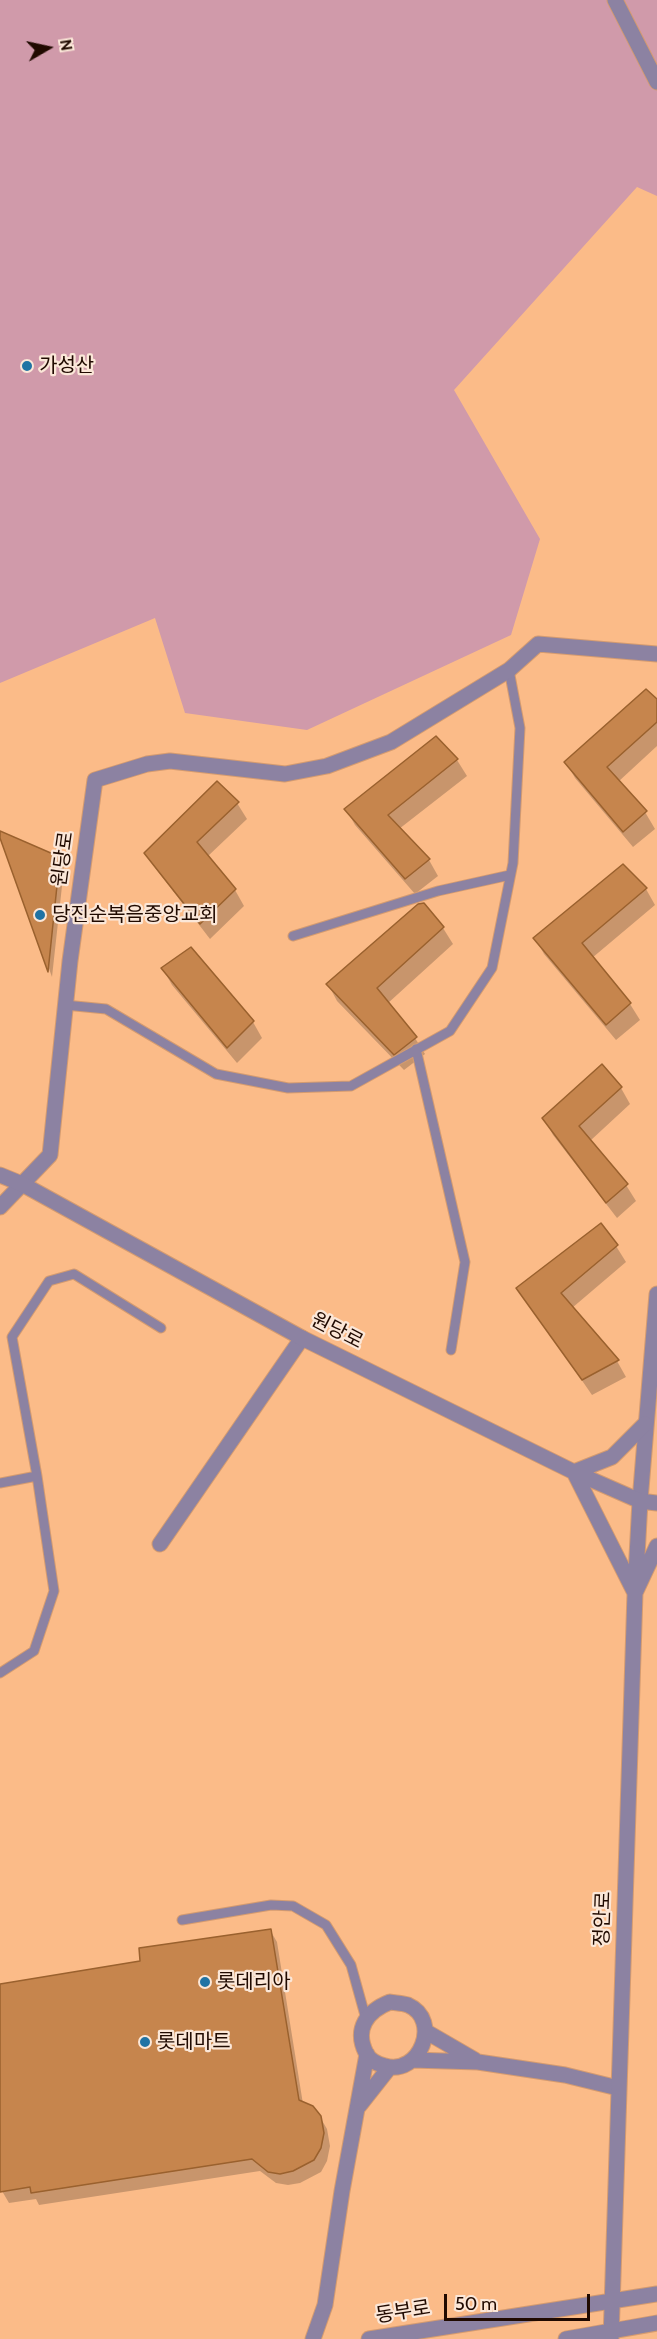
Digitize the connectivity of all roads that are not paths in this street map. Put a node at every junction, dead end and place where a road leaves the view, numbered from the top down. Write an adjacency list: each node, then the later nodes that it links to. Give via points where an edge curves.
1 (615, 0): 2 (street)
2 (657, 82)
3 (657, 654): 4 (street, via 538,644)
4 (508, 670): 5 (lane, via 520,728); 7 (street, 원당로, via 391,742 327,766 285,774 170,761 95,780)
5 (510, 875): 6 (lane, via 438,891); 8 (lane, via 492,968 450,1030)
6 (293, 936)
7 (65, 1005): 8 (lane, via 106,1009 216,1074 288,1088 351,1086); 10 (street, 원당로, via 50,1155)
8 (416, 1049): 15 (lane, via 465,1262)
9 (0, 1175): 10 (street, 원당로)
10 (22, 1184): 11 (street, 원당로); 14 (street, 원당로)
11 (0, 1207)
12 (657, 1294): 16 (street)
13 (161, 1328): 18 (lane, via 74,1274 49,1281 12,1337)
14 (302, 1338): 17 (street, 원당로); 22 (street)
15 (451, 1350)
16 (645, 1424): 17 (street, via 612,1457); 20 (street)
17 (574, 1472): 20 (street, 원당로); 24 (street)
18 (37, 1476): 19 (lane); 25 (lane, via 54,1590 34,1650)
19 (0, 1484)
20 (640, 1501): 21 (street, 원당로); 24 (street, 정안로)
21 (657, 1503)
22 (160, 1544)
23 (657, 1546): 24 (street)
24 (635, 1593): 33 (street, 정안로)
25 (0, 1673)
26 (182, 1920): 27 (lane, via 271,1905 293,1906 326,1924 351,1965)
27 (366, 2019): 28 (street, via 377,2007 390,2002 409,2006 421,2016); 29 (street, via 362,2034)
28 (425, 2031): 30 (street, via 422,2049); 31 (street)
29 (367, 2054): 32 (street, via 375,2064); 34 (street)
30 (412, 2060): 31 (street); 32 (street)
31 (477, 2062): 33 (street, via 565,2075)
32 (389, 2067): 34 (street)
33 (618, 2088): 36 (street, 정안로)
34 (357, 2108): 39 (street, via 325,2305)
35 (657, 2294): 36 (street, 동부로)
36 (611, 2302): 38 (street, 정안로); 40 (street, 동부로)
37 (657, 2323): 38 (street)
38 (611, 2335): 41 (street)
39 (313, 2339)
40 (369, 2339)
41 (566, 2339)

